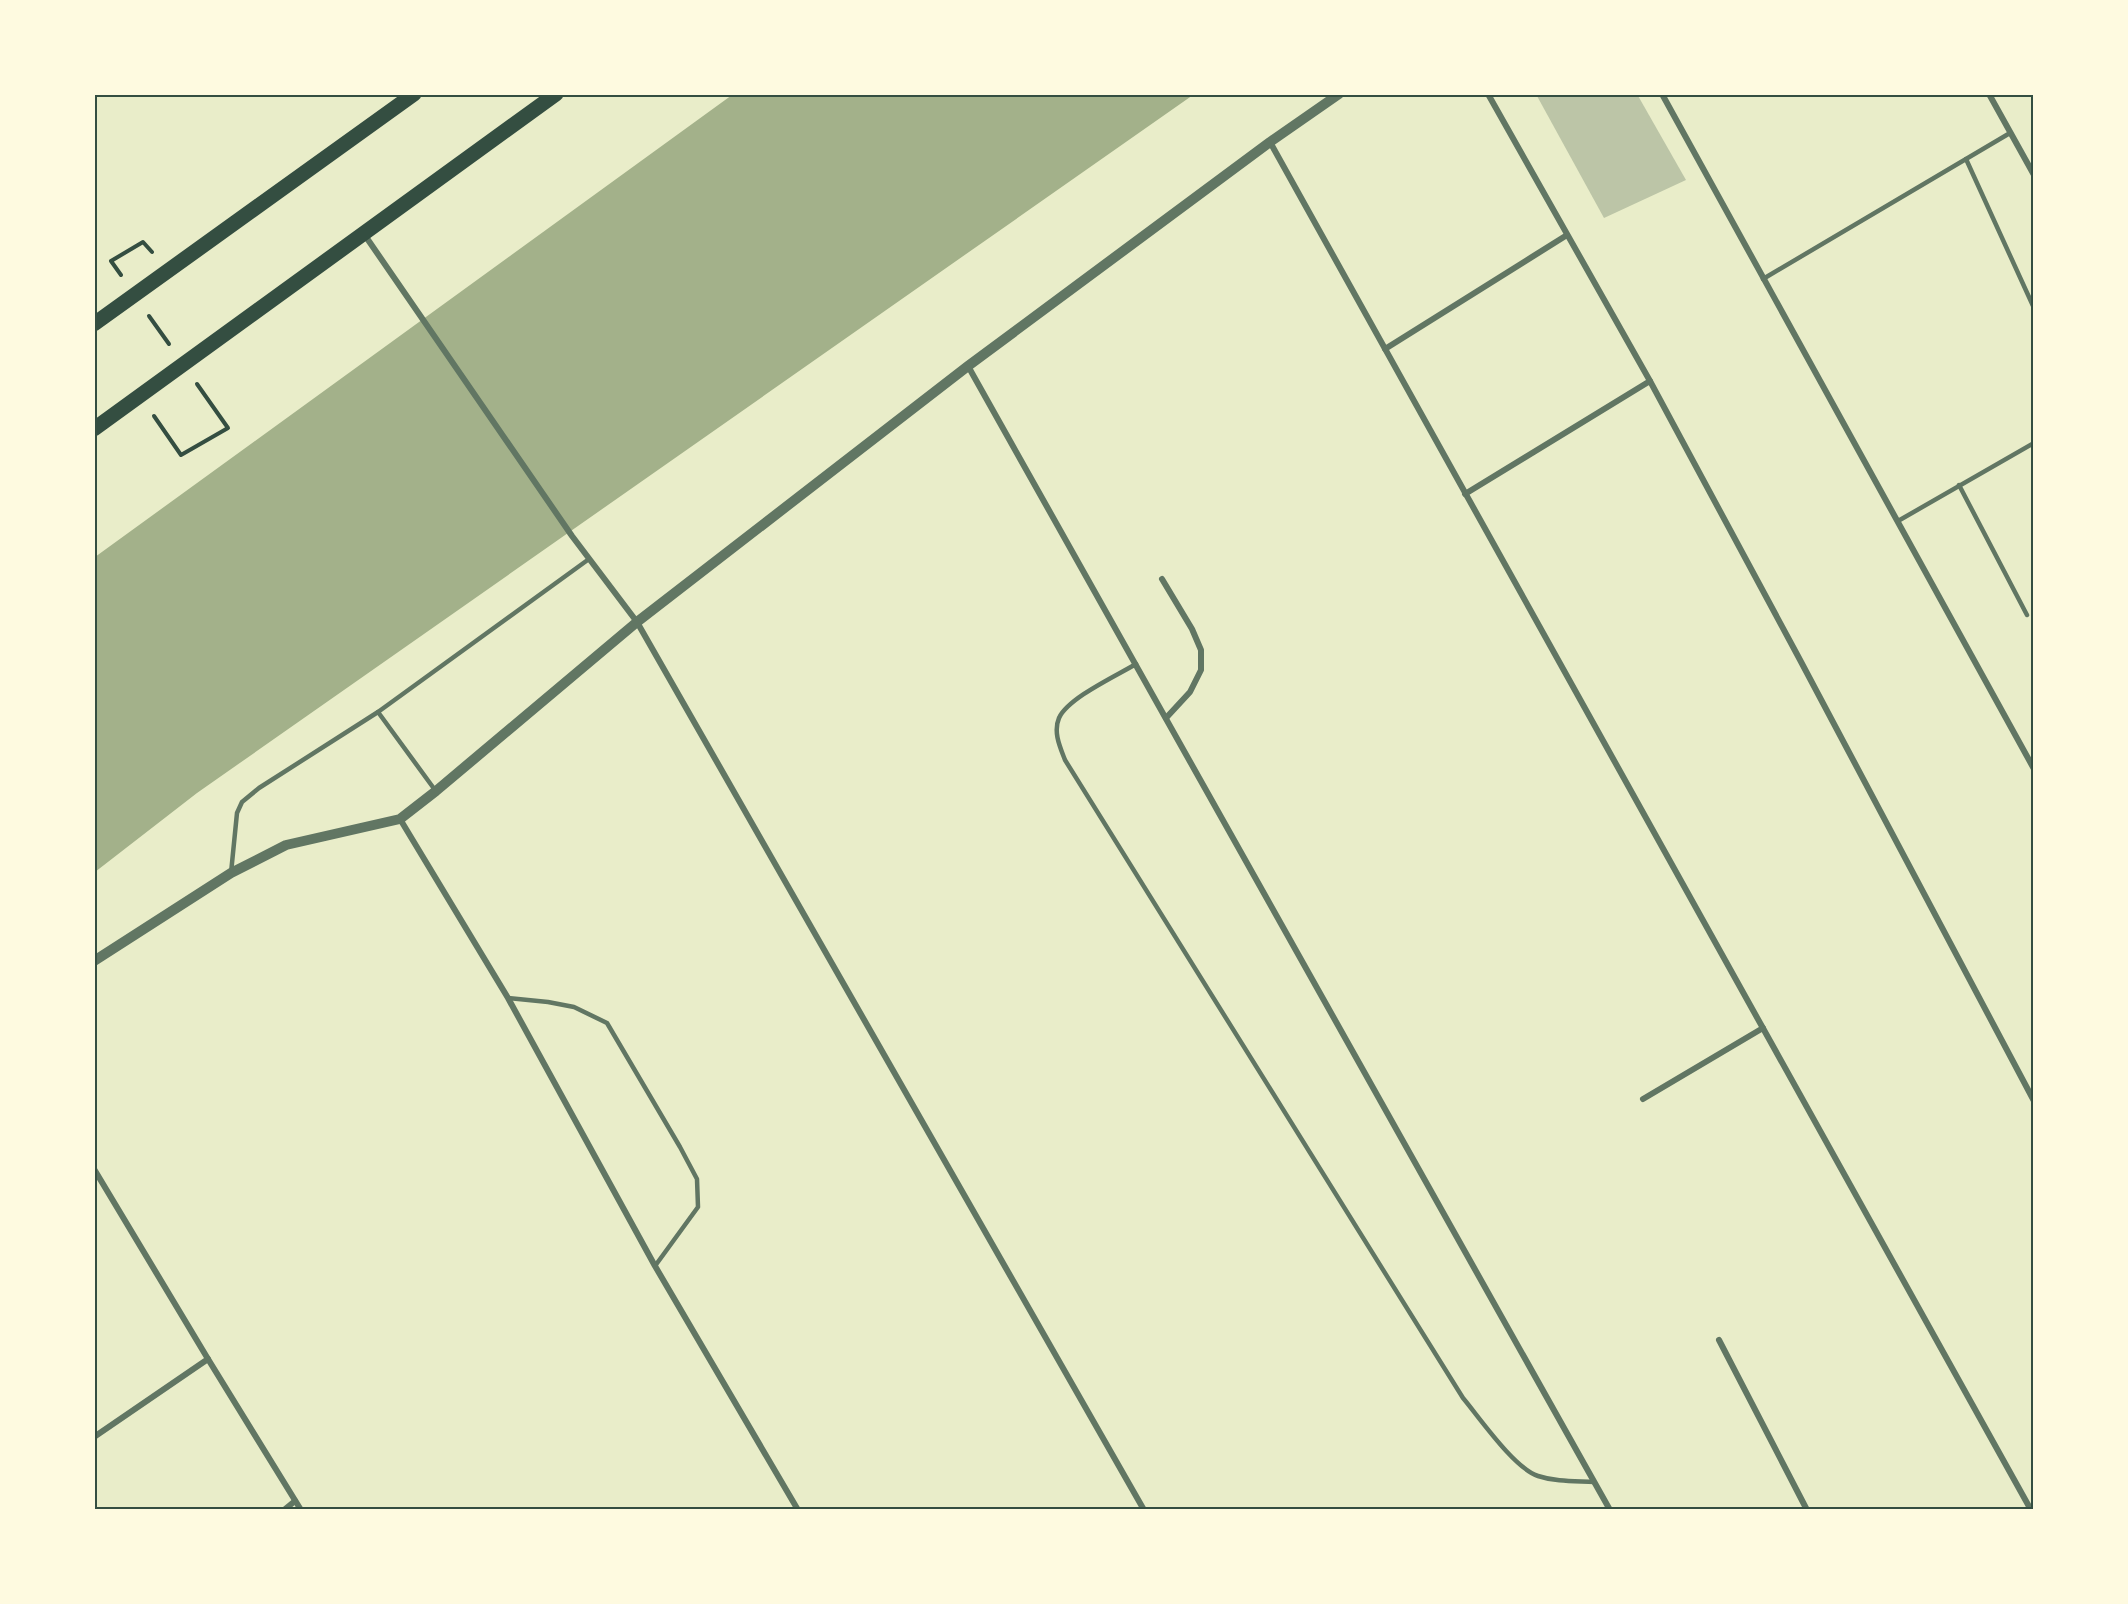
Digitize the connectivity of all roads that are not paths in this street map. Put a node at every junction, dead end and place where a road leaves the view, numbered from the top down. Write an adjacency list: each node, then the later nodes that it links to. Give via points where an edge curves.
1 (414, 94): 15 (main road)
2 (556, 94): 11 (main road)
3 (1339, 94): 8 (street)
4 (1488, 94): 12 (street)
5 (1662, 94): 13 (street)
6 (1989, 94): 7 (street)
7 (2010, 133): 9 (lane); 10 (street)
8 (1270, 142): 16 (street); 17 (street)
9 (1966, 159): 13 (lane); 14 (lane)
10 (2034, 175)
11 (364, 234): 19 (main road); 24 (street)
12 (1567, 235): 16 (street); 18 (street)
13 (1763, 279): 23 (street)
14 (2034, 308)
15 (94, 324)
16 (1385, 349): 22 (street)
17 (968, 366): 27 (street); 28 (street)
18 (1650, 381): 22 (street); 39 (street)
19 (94, 429)
20 (2034, 443): 21 (lane)
21 (1959, 485): 23 (lane); 26 (lane)
22 (1465, 494): 37 (street)
23 (1898, 521): 31 (street)
24 (589, 559): 27 (street); 29 (lane)
25 (1162, 579): 30 (street, via 1201,650 1201,670 1191,692)
26 (2027, 615)
27 (637, 622): 32 (street); 50 (street)
28 (1136, 664): 30 (street); 45 (lane, via 1078,697 1059,719 1057,738 1065,760 1463,1398 1512,1457 1535,1475 1559,1481)
29 (378, 712): 32 (lane); 34 (lane, via 242,802 237,813)
30 (1166, 718): 45 (street)
31 (2034, 768)
32 (436, 791): 33 (street)
33 (400, 819): 34 (street, via 286,845); 36 (street)
34 (231, 873): 35 (street)
35 (94, 961)
36 (508, 998): 41 (street); 41 (lane, via 574,1007 607,1023 680,1147 697,1179 698,1207)
37 (1763, 1028): 38 (street); 53 (street)
38 (1643, 1099)
39 (2034, 1101)
40 (94, 1169): 43 (street)
41 (656, 1266): 49 (street)
42 (1719, 1340): 52 (street)
43 (208, 1359): 44 (street); 46 (street)
44 (94, 1437)
45 (1594, 1482): 51 (street)
46 (296, 1501): 47 (street); 48 (street)
47 (284, 1509)
48 (301, 1509)
49 (798, 1509)
50 (1144, 1509)
51 (1610, 1509)
52 (1808, 1509)
53 (2031, 1509)

